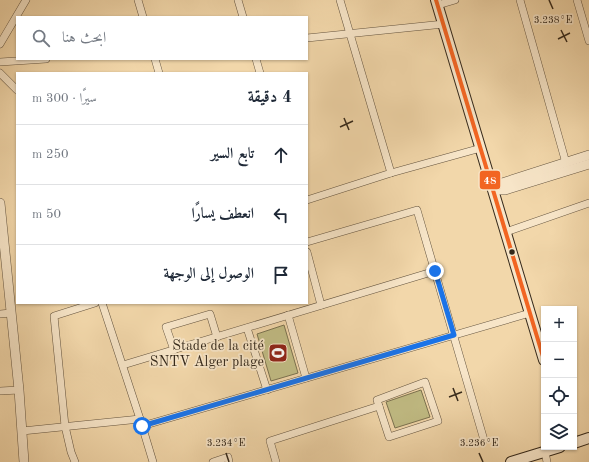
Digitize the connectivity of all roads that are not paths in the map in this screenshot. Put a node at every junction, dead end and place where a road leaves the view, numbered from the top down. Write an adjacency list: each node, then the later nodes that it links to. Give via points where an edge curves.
1 (26, 0): 9 (street)
2 (138, 0): 10 (street)
3 (238, 0): 11 (street)
4 (340, 0): 14 (street)
5 (455, 0): 8 (street)
6 (520, 0): 28 (street)
7 (577, 0): 16 (street)
8 (437, 3): 13 (main road)
9 (17, 16)
10 (143, 16)
11 (243, 16)
12 (16, 17): 17 (street)
13 (444, 24): 14 (street); 26 (main road)
14 (351, 33): 15 (street); 30 (street)
15 (308, 38)
16 (589, 41)
17 (0, 44)
18 (31, 60): 21 (street)
19 (155, 60): 22 (street)
20 (256, 60): 23 (street)
21 (0, 62)
22 (159, 72)
23 (260, 72)
24 (0, 73): 25 (street)
25 (16, 89)
26 (481, 148): 30 (street); 31 (main road)
27 (589, 155): 28 (street)
28 (566, 162): 31 (street, via 502,183)
29 (589, 164): 31 (street, via 505,190)
30 (392, 173): 32 (street)
31 (493, 190): 35 (main road)
32 (308, 200)
33 (0, 203): 36 (street)
34 (589, 203): 35 (street)
35 (506, 232): 45 (main road)
36 (2, 240): 40 (street)
37 (308, 242): 39 (street, via 417,210)
38 (308, 256): 43 (street)
39 (435, 271): 43 (street); 49 (street)
40 (13, 289): 44 (street)
41 (92, 304): 60 (street, via 54,316)
42 (102, 304): 53 (street)
43 (321, 305): 47 (street)
44 (11, 313): 46 (street); 55 (street)
45 (530, 313): 49 (street); 52 (main road)
46 (0, 314)
47 (288, 315): 48 (street); 54 (street)
48 (247, 328): 50 (street); 56 (street)
49 (454, 335): 54 (street); 64 (street)
50 (217, 336): 51 (street); 51 (street, via 210,314 166,327)
51 (174, 350): 53 (street)
52 (541, 350)
53 (123, 365): 59 (street)
54 (306, 378): 56 (street)
55 (19, 390): 57 (street); 62 (street)
56 (267, 390): 61 (street)
57 (0, 391)
58 (379, 406): 58 (street, via 389,437 438,421 425,382 377,400); 73 (street, via 270,441)
59 (140, 418): 60 (street); 61 (street)
60 (65, 426): 62 (street); 69 (street)
61 (142, 426): 70 (street)
62 (22, 431): 68 (street)
63 (589, 438): 65 (main road)
64 (484, 440)
65 (577, 442)
66 (556, 450): 67 (main road)
67 (546, 457): 74 (main road)
68 (24, 462)
69 (75, 462)
70 (153, 462)
71 (213, 462): 72 (street, via 228,458)
72 (230, 462)
73 (276, 462)
74 (511, 462)

